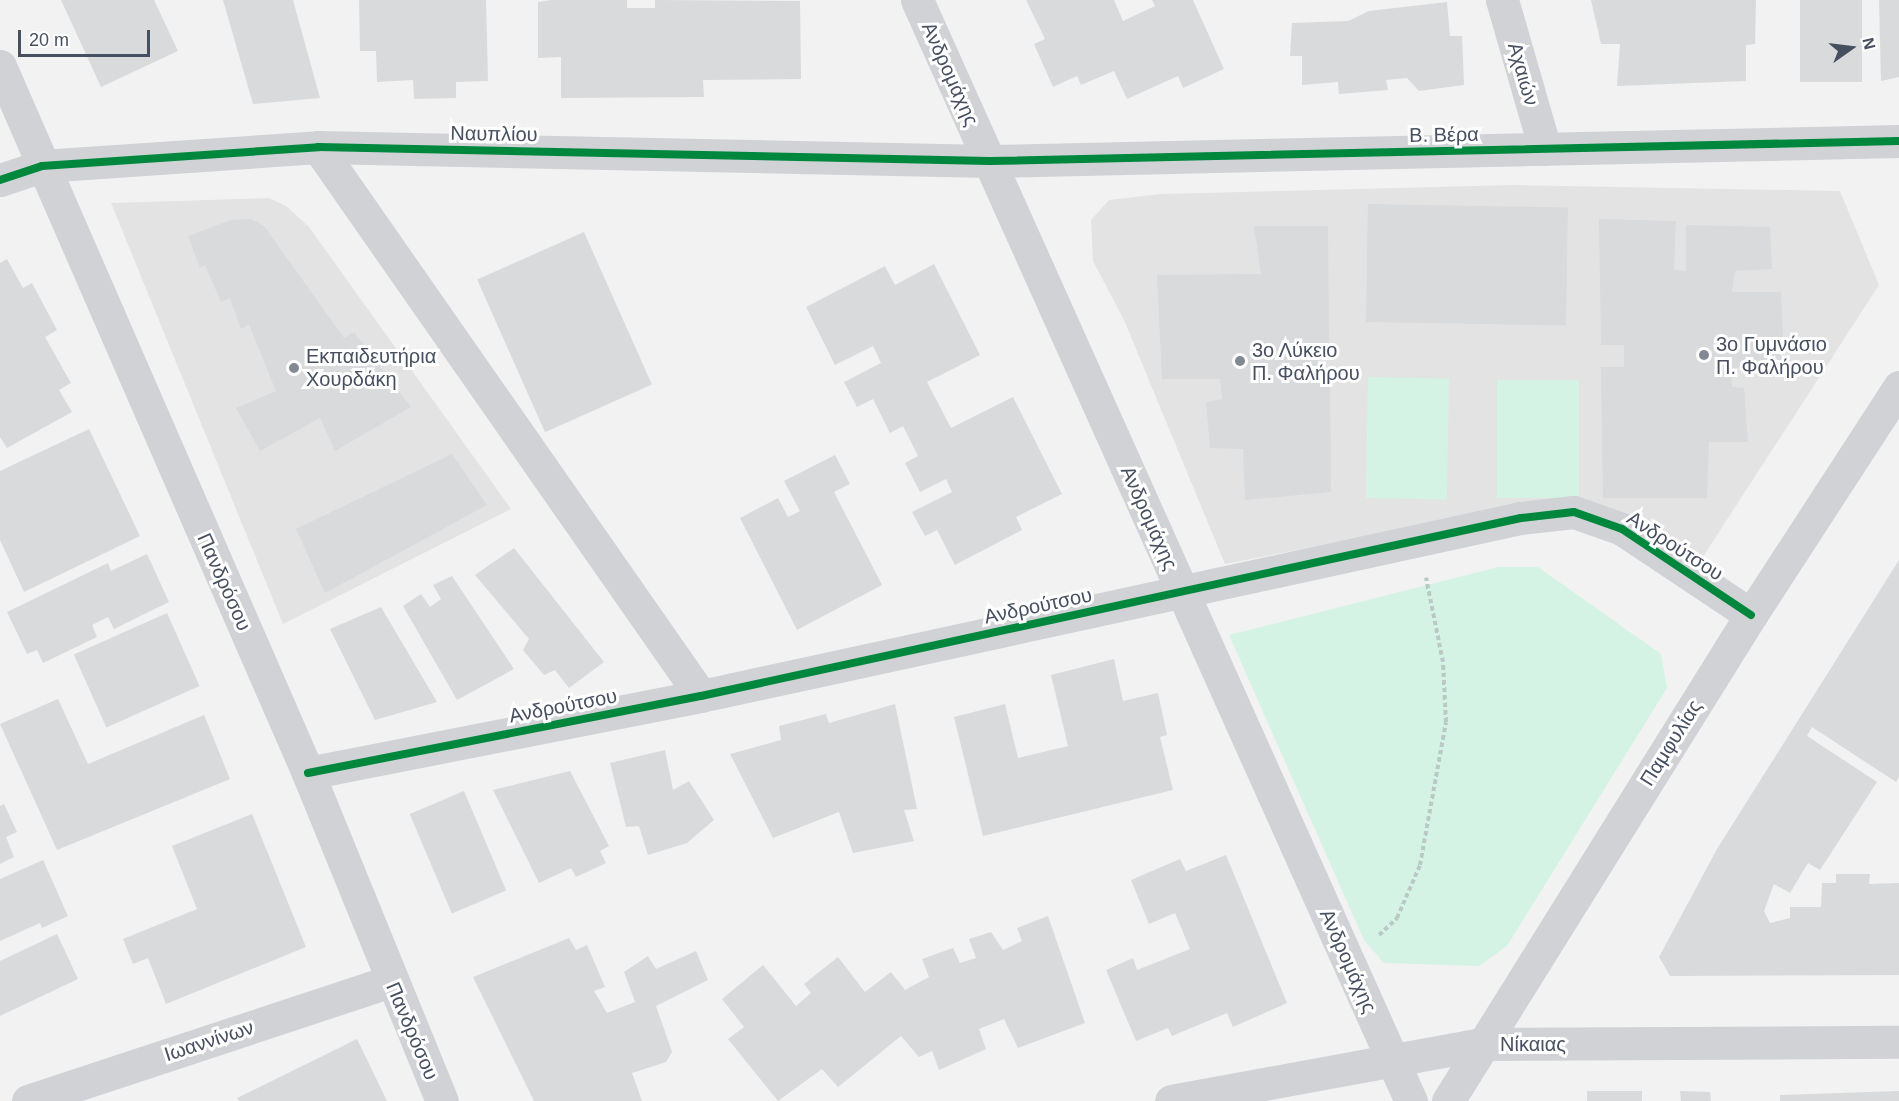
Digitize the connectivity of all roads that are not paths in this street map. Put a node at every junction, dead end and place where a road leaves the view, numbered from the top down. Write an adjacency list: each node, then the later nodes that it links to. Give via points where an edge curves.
1 (917, 0): 7 (street, Ανδρομάχης)
2 (1502, 0): 6 (street, Αχαιών)
3 (0, 66): 8 (street, Πανδρόσου)
4 (1899, 141): 6 (street, Β. Βέρα)
5 (318, 147): 7 (street, Ναυπλίου); 8 (street, Ναυπλίου); 13 (street)
6 (1545, 149): 7 (street, Β. Βέρα)
7 (990, 161): 11 (street, Ανδρομάχης)
8 (42, 166): 9 (street, Ναυπλίου); 14 (street, Πανδρόσου)
9 (0, 180)
10 (1899, 387): 12 (street, Παμφυλίας)
11 (1182, 591): 12 (street, Ανδρούτσου, via 1521,518 1574,512 1622,529); 13 (street, Ανδρούτσου); 18 (street, Ανδρομάχης)
12 (1751, 615): 17 (street, Παμφυλίας)
13 (701, 696): 14 (street, Ανδρούτσου)
14 (308, 773): 15 (street, Πανδρόσου)
15 (390, 981): 19 (street, Ιωαννίνων); 20 (street, Πανδρόσου)
16 (1899, 1042): 17 (street, Νίκαιας)
17 (1483, 1044): 18 (street, Νίκαιας); 23 (street, Παμφυλίας)
18 (1393, 1060): 21 (street, Νίκαιας); 22 (street, Ανδρομάχης)
19 (28, 1101)
20 (442, 1101)
21 (1172, 1101)
22 (1410, 1101)
23 (1448, 1101)

